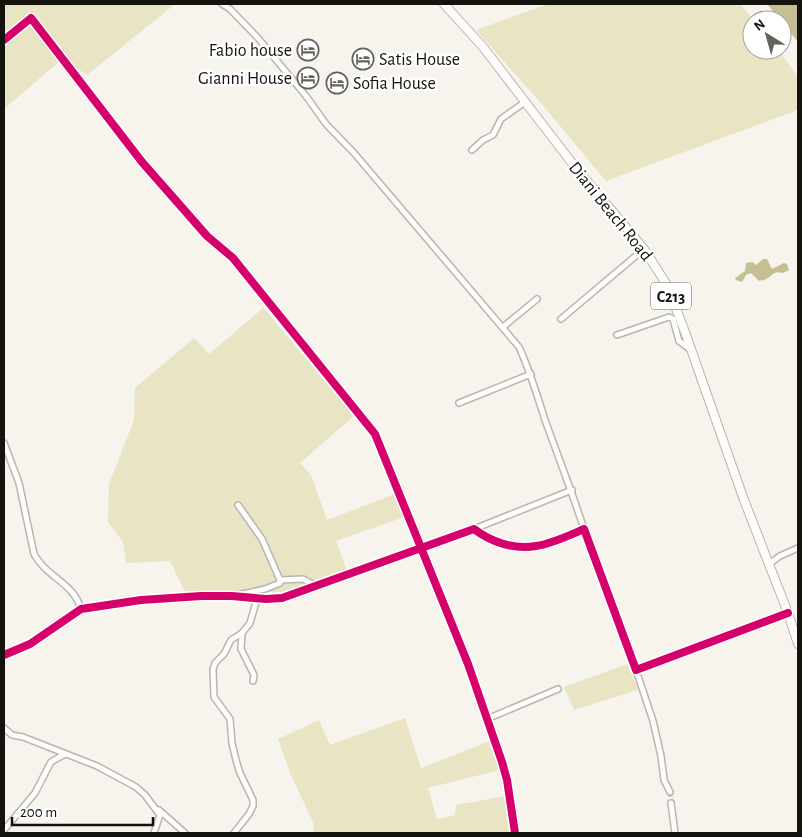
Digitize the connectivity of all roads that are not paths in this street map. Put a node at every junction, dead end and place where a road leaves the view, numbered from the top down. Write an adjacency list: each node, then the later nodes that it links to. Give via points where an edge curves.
1 (222, 4): 9 (street, via 258,38 326,124)
2 (444, 4): 4 (main road, Diani Beach Road / C213, via 483,47)
3 (4, 40): 19 (street, via 31,18 142,162 207,236 233,258 375,434)
4 (525, 102): 5 (street, via 501,119 493,136); 6 (main road, Diani Beach Road / C213)
5 (472, 150)
6 (644, 249): 8 (street); 11 (main road, Diani Beach Road / C213, via 666,285)
7 (537, 299): 9 (street)
8 (561, 319)
9 (503, 327): 12 (street, via 519,347)
10 (617, 335): 11 (street, via 669,317 673,319 680,341)
11 (691, 350): 21 (main road, Diani Beach Road / C213)
12 (531, 374): 13 (street); 15 (street)
13 (459, 403)
14 (4, 443): 26 (street, via 20,483 34,554 46,571 69,588)
15 (572, 490): 17 (street); 18 (street)
16 (238, 505): 22 (street, via 262,539)
17 (474, 529): 18 (street, via 497,542 516,546 536,546); 19 (street)
18 (581, 530): 31 (street)
19 (420, 548): 23 (street); 34 (street)
20 (798, 548): 21 (street)
21 (769, 564): 27 (main road, Diani Beach Road / C213)
22 (280, 580): 23 (street, via 304,579); 24 (street, via 274,586)
23 (316, 586): 25 (street, via 282,598)
24 (232, 596): 25 (street); 26 (street, via 141,600)
25 (257, 599): 28 (street, via 250,623)
26 (81, 609): 30 (street, via 30,644)
27 (788, 613): 29 (main road, Diani Beach Road / C213); 31 (street)
28 (242, 633): 32 (street, via 241,649 254,675); 43 (street, via 231,640 213,669 214,697 230,719 236,760 253,800 249,814)
29 (798, 644)
30 (4, 656)
31 (636, 670): 37 (street, via 653,721 664,780)
32 (253, 681)
33 (558, 690): 34 (street)
34 (487, 719): 44 (street, via 507,780)
35 (4, 728): 36 (street, via 12,735)
36 (65, 754): 39 (street, via 97,766 136,787); 40 (street, via 51,762 35,793)
37 (670, 792)
38 (671, 803): 45 (street)
39 (154, 806): 41 (street, via 160,814); 42 (street)
40 (4, 830)
41 (154, 833)
42 (185, 833)
43 (234, 833)
44 (515, 833)
45 (675, 833)

